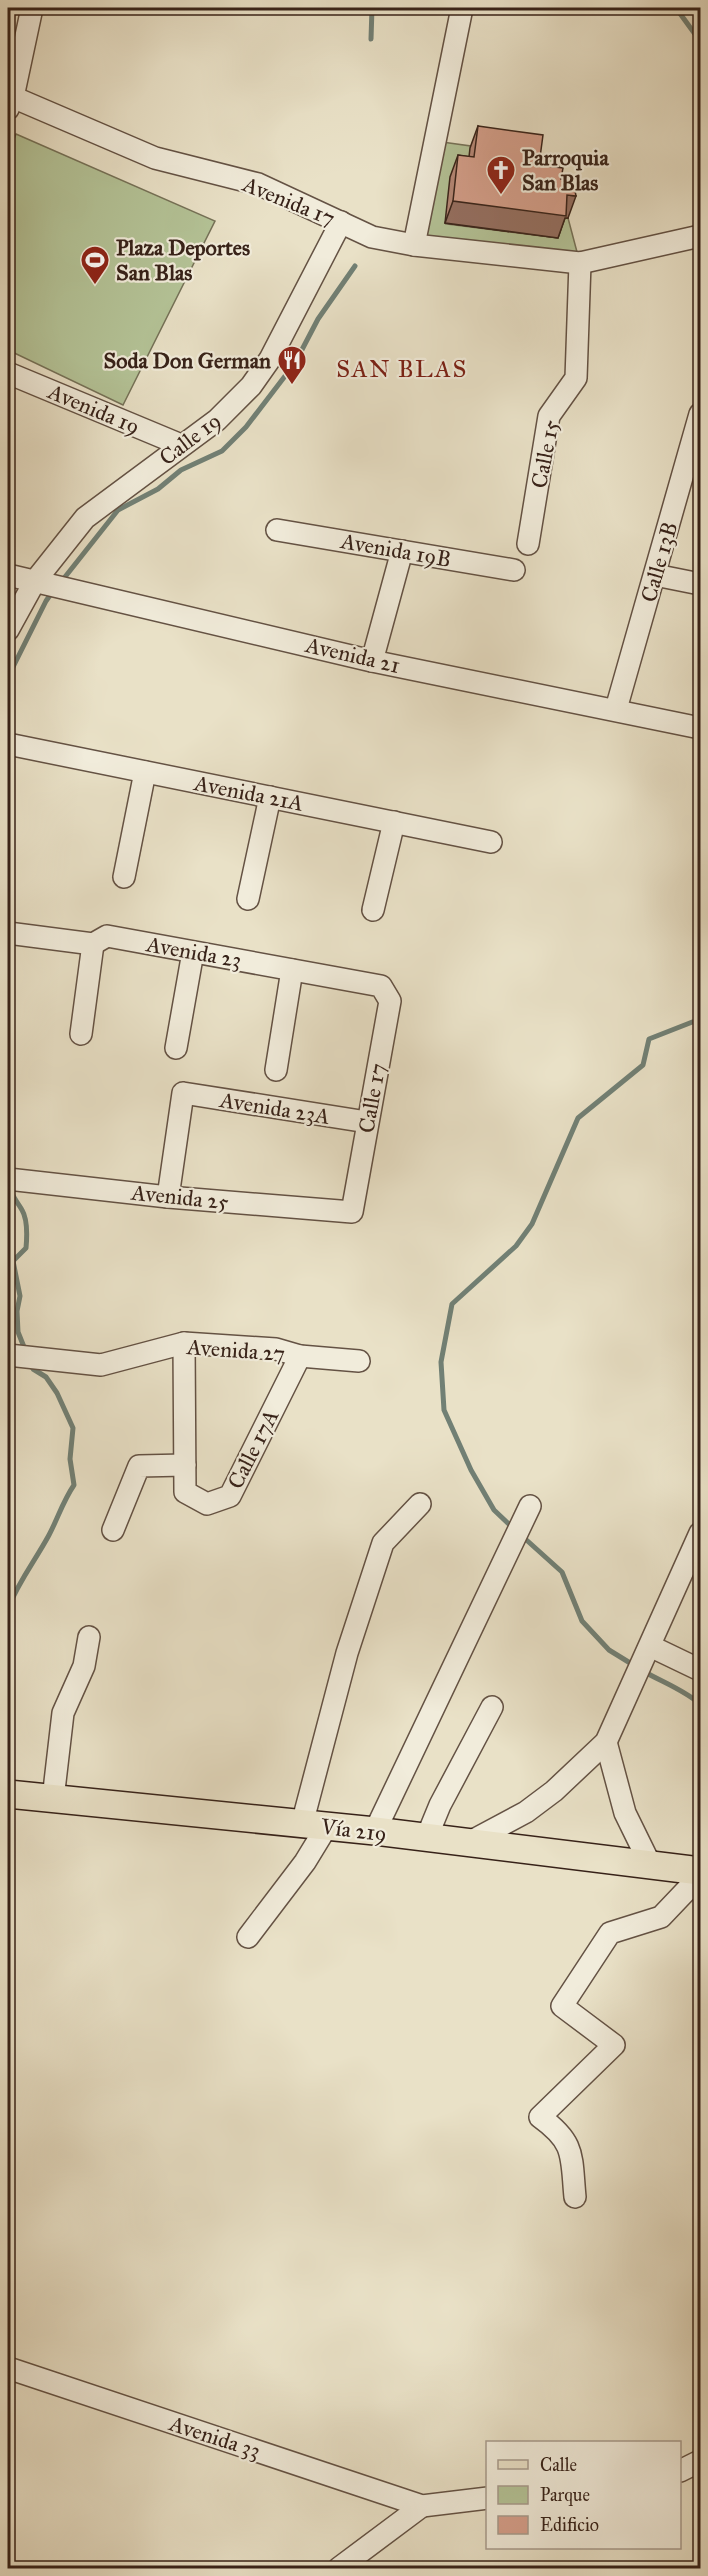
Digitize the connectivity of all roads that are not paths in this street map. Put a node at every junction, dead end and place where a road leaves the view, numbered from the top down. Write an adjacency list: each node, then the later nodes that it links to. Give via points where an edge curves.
1 (32, 8): 3 (street)
2 (462, 8): 6 (street)
3 (9, 100): 4 (street, Avenida 17, via 155,158 258,184)
4 (341, 222): 6 (street, Avenida 17, via 372,237); 10 (street, Calle 19, via 270,359 251,386 217,420)
5 (700, 236): 7 (street, Avenida 17)
6 (414, 245): 7 (street, Avenida 17)
7 (580, 264): 13 (street, Calle 15, via 576,378 549,416)
8 (8, 373): 10 (street, Avenida 19)
9 (700, 414): 11 (street, Calle 13B)
10 (181, 445): 18 (street, Calle 19, via 85,518)
11 (697, 448): 16 (street, Calle 13B)
12 (277, 530): 14 (street, Avenida 19B)
13 (528, 544)
14 (402, 551): 15 (street, Avenida 19B); 21 (street)
15 (514, 570)
16 (655, 574): 19 (street); 22 (street, Calle 13B)
17 (8, 575): 18 (street, Avenida 21)
18 (35, 581): 20 (street, Calle 19); 21 (street, Avenida 21)
19 (700, 584)
20 (8, 630)
21 (372, 661): 22 (street, Avenida 21)
22 (616, 709): 23 (street, Avenida 21)
23 (700, 728)
24 (8, 744): 25 (street, Avenida 21A)
25 (145, 772): 26 (street, Avenida 21A); 29 (street)
26 (270, 797): 27 (street, Avenida 21A); 30 (street)
27 (394, 822): 28 (street, Avenida 21A); 31 (street)
28 (490, 842)
29 (124, 877)
30 (249, 899)
31 (373, 910)
32 (8, 933): 33 (street, Avenida 23)
33 (93, 944): 34 (street, Avenida 23, via 107,936); 37 (street)
34 (194, 952): 35 (street, Avenida 23); 38 (street)
35 (292, 970): 36 (street, Avenida 23); 39 (street)
36 (381, 987): 40 (street, Calle 17, via 390,1001)
37 (81, 1034)
38 (176, 1048)
39 (276, 1070)
40 (367, 1122): 42 (street, Avenida 23A, via 183,1093); 43 (street, Calle 17)
41 (8, 1179): 42 (street, Avenida 25)
42 (168, 1197): 43 (street, Avenida 25)
43 (352, 1212)
44 (184, 1343): 45 (street, Avenida 27, via 101,1365); 46 (street, Avenida 27, via 276,1349); 48 (street, Calle 17A)
45 (8, 1355)
46 (300, 1356): 47 (street, Avenida 27); 48 (street, Calle 17A, via 230,1496 207,1504 186,1492)
47 (358, 1361)
48 (185, 1465): 51 (street, via 139,1466)
49 (420, 1504): 60 (street, via 383,1543 347,1653)
50 (530, 1506): 61 (street)
51 (113, 1530)
52 (700, 1533): 54 (street)
53 (89, 1637): 59 (street, via 84,1666 63,1713)
54 (650, 1646): 55 (street); 57 (street)
55 (700, 1670)
56 (492, 1707): 62 (street)
57 (606, 1742): 63 (street, via 526,1812); 64 (street, via 625,1813)
58 (8, 1794): 59 (main road, Vía 219)
59 (53, 1799): 60 (main road, Vía 219)
60 (314, 1825): 61 (main road, Vía 219); 66 (street, via 305,1862)
61 (375, 1831): 62 (main road, Vía 219)
62 (426, 1839): 63 (main road, Vía 219)
63 (468, 1843): 64 (main road, Vía 219)
64 (650, 1864): 65 (main road, Vía 219)
65 (700, 1874): 67 (street, via 661,1917 610,1933 562,2006 614,2045 540,2117 560,2131 571,2150)
66 (248, 1937)
67 (574, 2197)
68 (8, 2368): 72 (street, Avenida 33)
69 (700, 2461): 70 (street)
70 (681, 2470)
71 (486, 2498): 72 (street)
72 (422, 2506): 73 (street)
73 (339, 2568)

